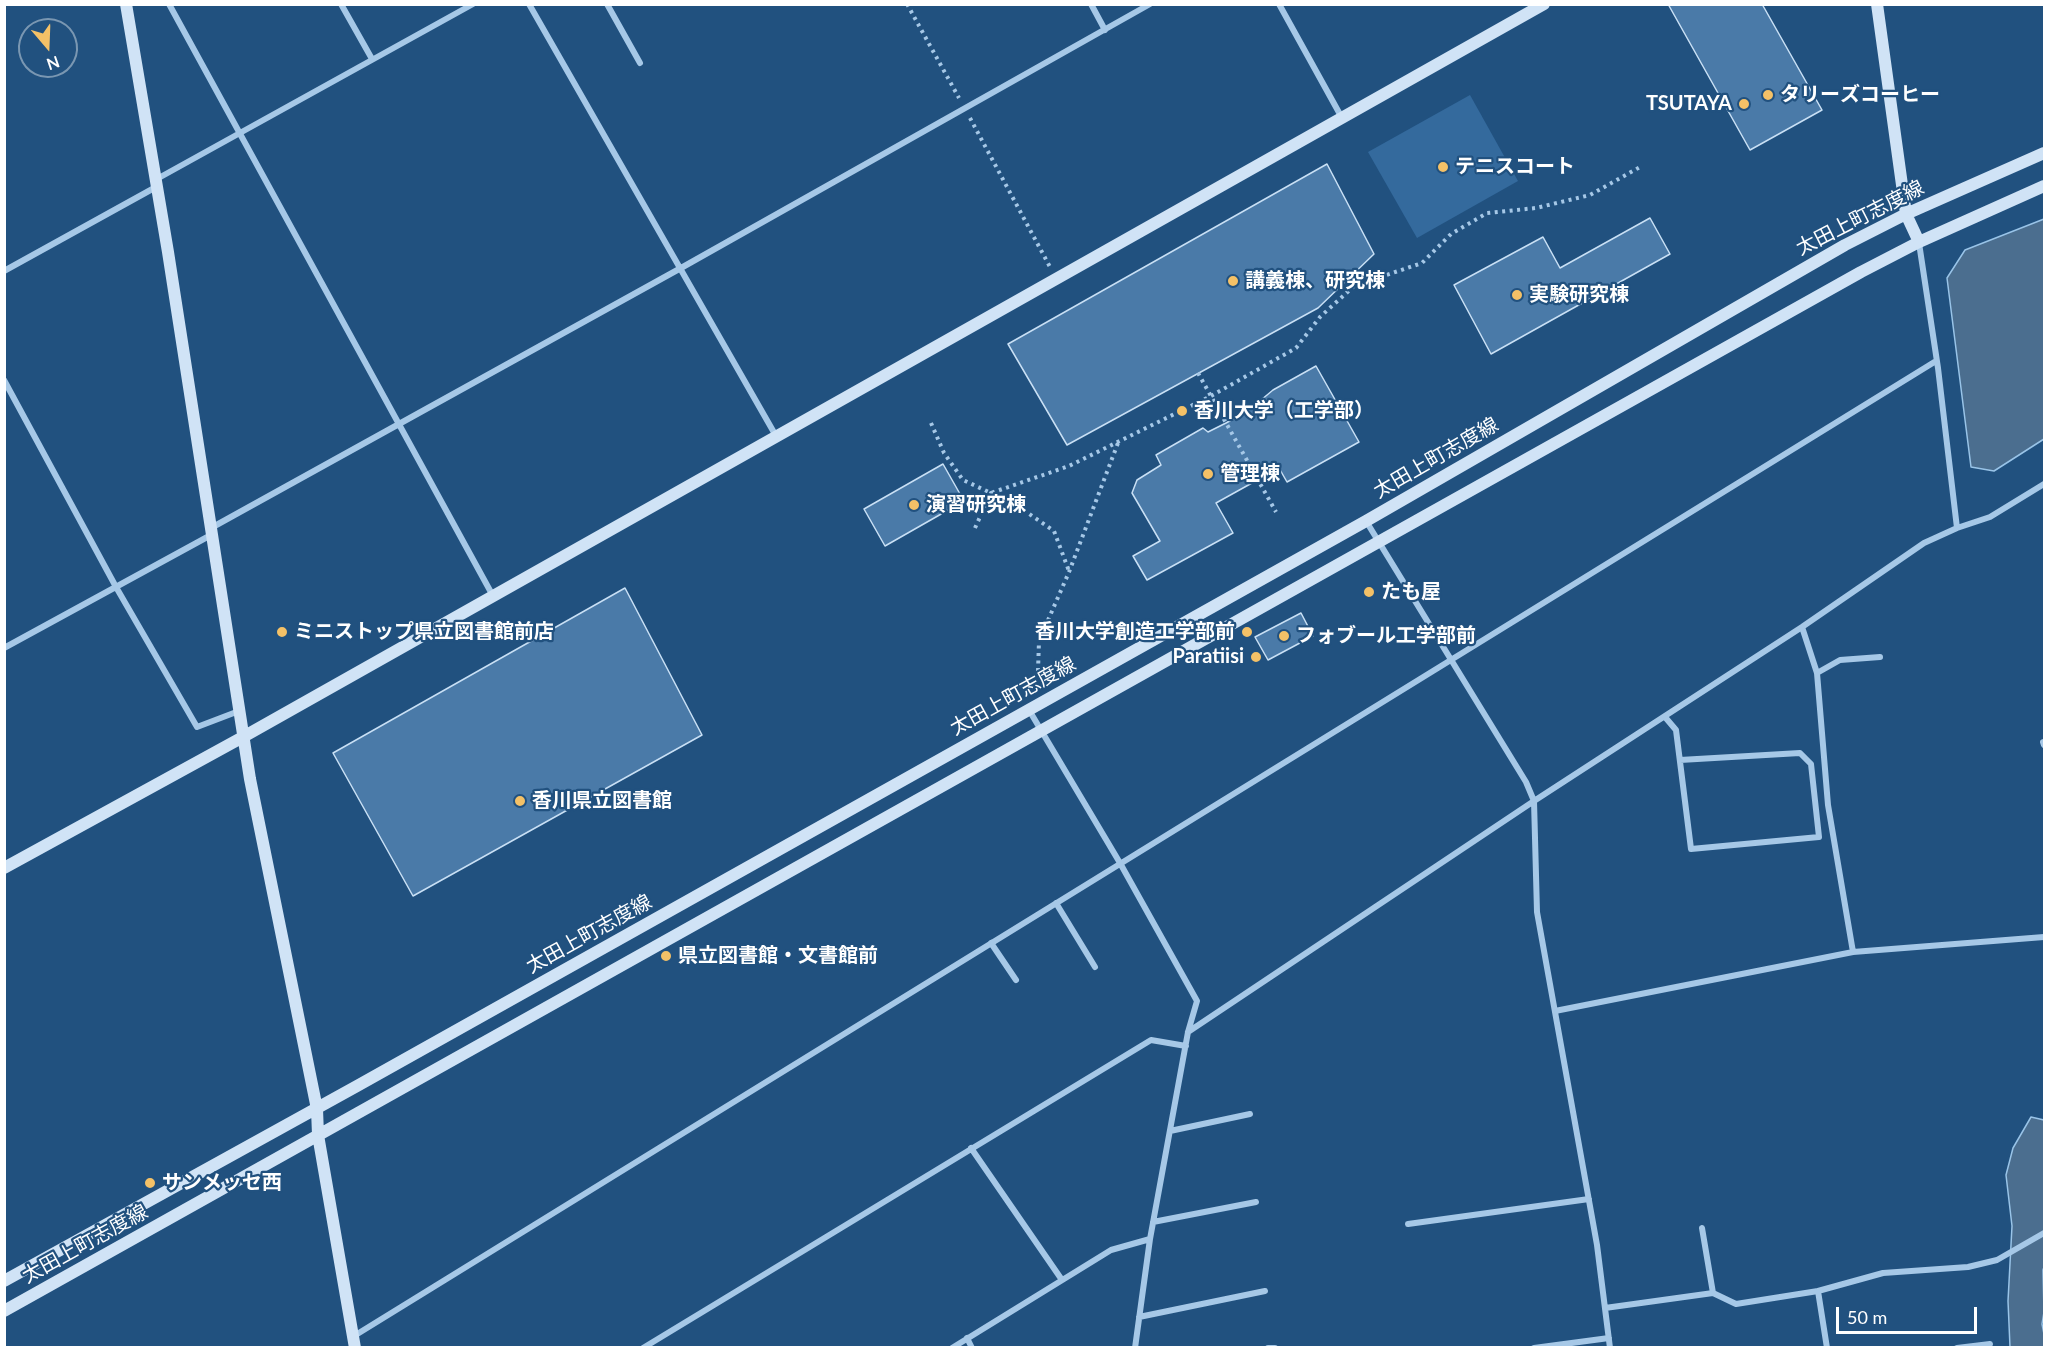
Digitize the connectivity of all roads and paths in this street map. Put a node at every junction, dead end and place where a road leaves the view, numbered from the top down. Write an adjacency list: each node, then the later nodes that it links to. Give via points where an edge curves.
1 (126, 4): 21 (main road)
2 (169, 4): 18 (street)
3 (341, 4): 14 (street)
4 (474, 4): 14 (street)
5 (529, 4): 25 (street)
6 (606, 4): 15 (street)
7 (907, 4): 16 (path)
8 (1091, 4): 13 (street)
9 (1150, 4): 13 (street)
10 (1280, 4): 17 (street)
11 (1544, 4): 17 (main road)
12 (1877, 4): 23 (main road)
13 (1105, 30): 16 (street)
14 (372, 60): 18 (street)
15 (640, 63)
16 (964, 107): 25 (street); 27 (path)
17 (1342, 118): 27 (main road)
18 (240, 133): 21 (street); 33 (street)
19 (2044, 153): 23 (main road, 太田上町志度線)
20 (1640, 167): 31 (path, via 1590,195 1536,208 1487,213 1451,234 1422,263 1354,286 1320,317 1296,348)
21 (155, 183): 26 (street); 42 (main road)
22 (2044, 186): 24 (main road, 太田上町志度線)
23 (1906, 214): 24 (main road); 39 (main road, 太田上町志度線, via 1845,245)
24 (1919, 242): 28 (street); 43 (main road, 太田上町志度線)
25 (681, 268): 33 (street); 34 (street)
26 (4, 271)
27 (1057, 279): 34 (main road)
28 (1936, 360): 41 (street); 50 (street)
29 (1198, 373): 31 (path)
30 (4, 380): 45 (street)
31 (1211, 396): 35 (path); 38 (path)
32 (931, 423): 37 (path, via 944,453 963,480)
33 (398, 424): 42 (street); 46 (street)
34 (777, 437): 46 (main road)
35 (1118, 442): 37 (path, via 1069,466); 44 (path)
36 (2044, 484): 41 (street, via 1990,517)
37 (991, 493): 40 (path); 44 (path, via 1054,531)
38 (1276, 512)
39 (1366, 521): 43 (street); 53 (main road, 太田上町志度線)
40 (975, 528)
41 (1957, 528): 47 (street, via 1924,543)
42 (211, 531): 45 (street); 54 (main road)
43 (1380, 542): 50 (street); 56 (main road, 太田上町志度線)
44 (1069, 572): 51 (path, via 1039,641)
45 (116, 586): 48 (street); 54 (street, via 197,727)
46 (493, 597): 57 (main road)
47 (1802, 627): 52 (street); 55 (street)
48 (4, 648)
49 (1880, 657): 52 (street, via 1840,660)
50 (1451, 659): 59 (street); 60 (street)
51 (1038, 671)
52 (1817, 673): 65 (street, via 1828,805)
53 (1029, 710): 56 (street); 71 (main road, 太田上町志度線)
54 (239, 711): 57 (main road)
55 (1665, 717): 58 (street, via 1676,730); 59 (street)
56 (1043, 731): 60 (street); 74 (main road, 太田上町志度線)
57 (243, 737): 61 (main road); 71 (main road)
58 (1680, 760): 58 (street, via 1691,849 1819,837 1811,764 1800,753)
59 (1534, 801): 68 (street, via 1537,912); 69 (street)
60 (1120, 863): 62 (street); 69 (street, via 1197,1001)
61 (4, 868)
62 (1056, 903): 64 (street); 66 (street)
63 (2044, 937): 65 (street)
64 (991, 943): 67 (street); 93 (street)
65 (1853, 952): 68 (street)
66 (1095, 967)
67 (1016, 980)
68 (1555, 1011): 76 (street)
69 (1188, 1032): 70 (street)
70 (1186, 1046): 73 (street); 75 (street, via 1151,1040)
71 (317, 1109): 74 (main road); 84 (main road, 太田上町志度線)
72 (1250, 1114): 73 (street)
73 (1170, 1131): 78 (street)
74 (318, 1135): 89 (main road, 太田上町志度線); 93 (main road)
75 (971, 1148): 83 (street); 95 (street)
76 (1589, 1199): 79 (street); 88 (street)
77 (1256, 1202): 78 (street)
78 (1153, 1222): 82 (street)
79 (1408, 1224)
80 (1701, 1228): 87 (street)
81 (2044, 1233): 86 (street, via 1997,1260 1968,1267 1883,1273)
82 (1150, 1239): 83 (street, via 1111,1250); 90 (street)
83 (1062, 1280): 91 (street)
84 (4, 1281)
85 (1265, 1291): 90 (street)
86 (1818, 1291): 87 (street, via 1736,1304); 103 (street)
87 (1713, 1293): 88 (street)
88 (1605, 1308): 92 (street)
89 (4, 1311)
90 (1139, 1317): 98 (street)
91 (967, 1338): 96 (street); 97 (street)
92 (1609, 1338): 101 (street); 102 (street)
93 (354, 1342)
94 (1990, 1344): 104 (street)
95 (643, 1347)
96 (952, 1347)
97 (972, 1347)
98 (1135, 1347)
99 (1268, 1347): 100 (street)
100 (1275, 1347)
101 (1534, 1347)
102 (1610, 1347)
103 (1827, 1347)
104 (1957, 1347)

